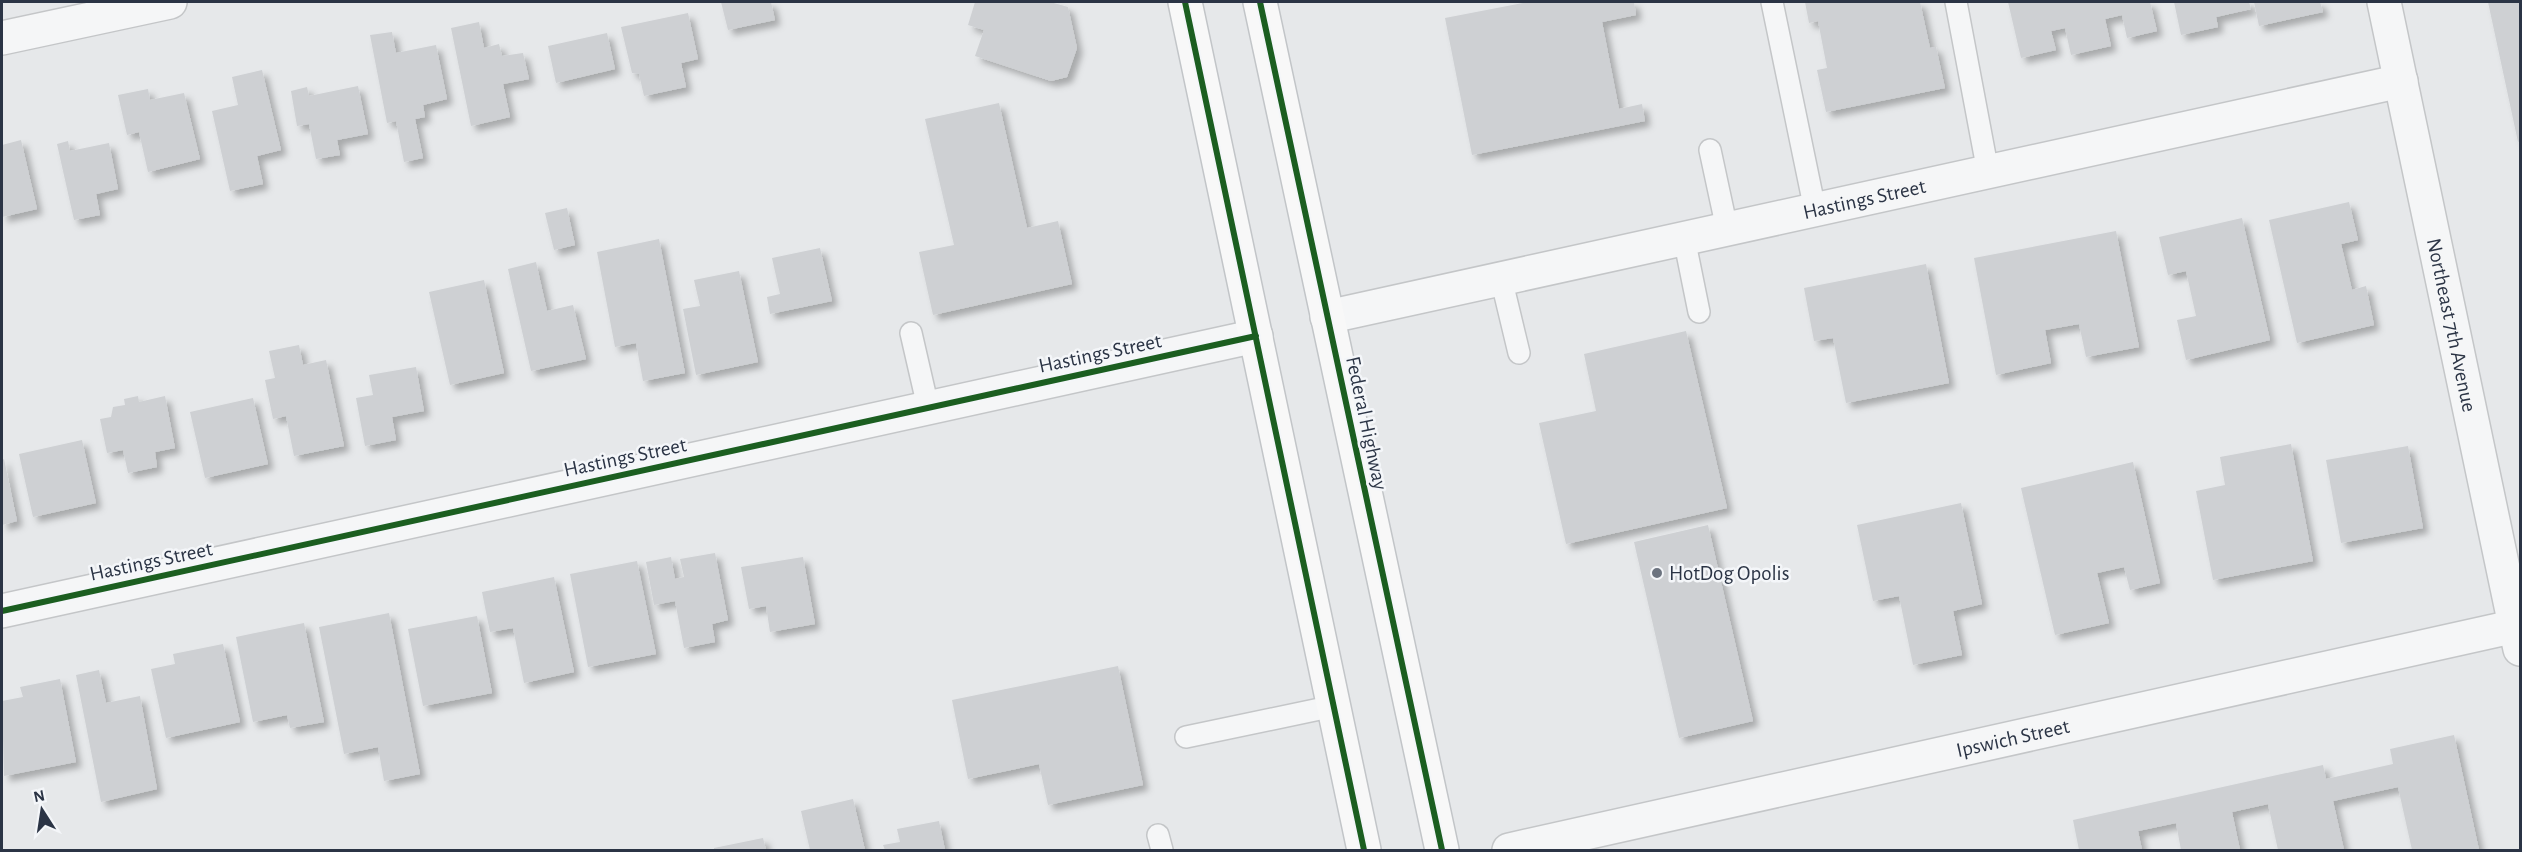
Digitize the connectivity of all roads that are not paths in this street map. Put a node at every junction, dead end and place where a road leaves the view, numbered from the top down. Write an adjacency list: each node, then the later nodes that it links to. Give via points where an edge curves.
1 (170, 2): 7 (street)
2 (1185, 2): 18 (main road)
3 (1260, 2): 16 (main road, Federal Highway)
4 (1772, 2): 11 (lane)
5 (1956, 2): 10 (lane)
6 (2384, 2): 8 (street, Northeast 7th Avenue)
7 (2, 38)
8 (2401, 81): 10 (street, Hastings Street); 22 (street, Northeast 7th Avenue)
9 (1710, 150): 12 (lane)
10 (1988, 172): 11 (street, Hastings Street)
11 (1815, 210): 12 (street, Hastings Street)
12 (1727, 229): 13 (street, Hastings Street)
13 (1684, 238): 14 (street, Hastings Street); 15 (lane)
14 (1501, 278): 16 (street, Hastings Street); 19 (lane)
15 (1699, 312)
16 (1327, 317): 26 (main road, Federal Highway)
17 (911, 333): 20 (lane)
18 (1256, 336): 20 (street, Hastings Street); 23 (main road)
19 (1519, 353)
20 (927, 407): 21 (street, Hastings Street)
21 (2, 610)
22 (2518, 637): 27 (street, Ipswich Street)
23 (1334, 706): 24 (lane); 25 (main road)
24 (1186, 737)
25 (1364, 850)
26 (1442, 850)
27 (1509, 850)

